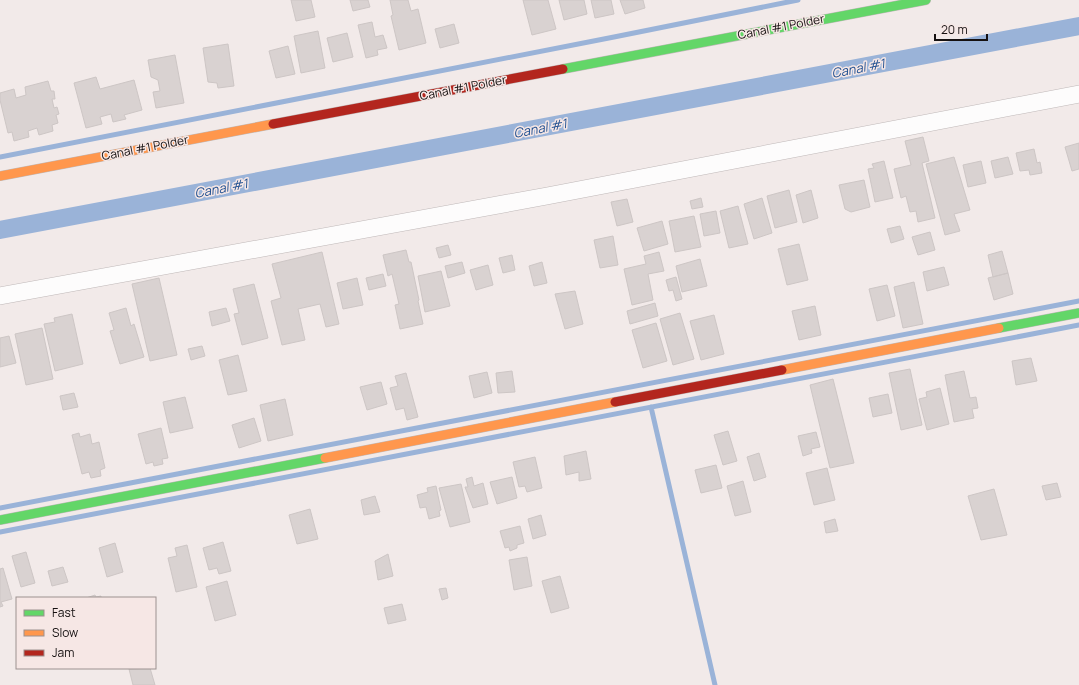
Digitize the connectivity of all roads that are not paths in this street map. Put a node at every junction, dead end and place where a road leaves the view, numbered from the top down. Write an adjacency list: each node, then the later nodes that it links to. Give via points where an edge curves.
1 (926, 0): 3 (street, Canal #1 Polder)
2 (1079, 94): 4 (street, via 547,196)
3 (0, 176)
4 (0, 296)
5 (1079, 313): 6 (street)
6 (0, 520)

